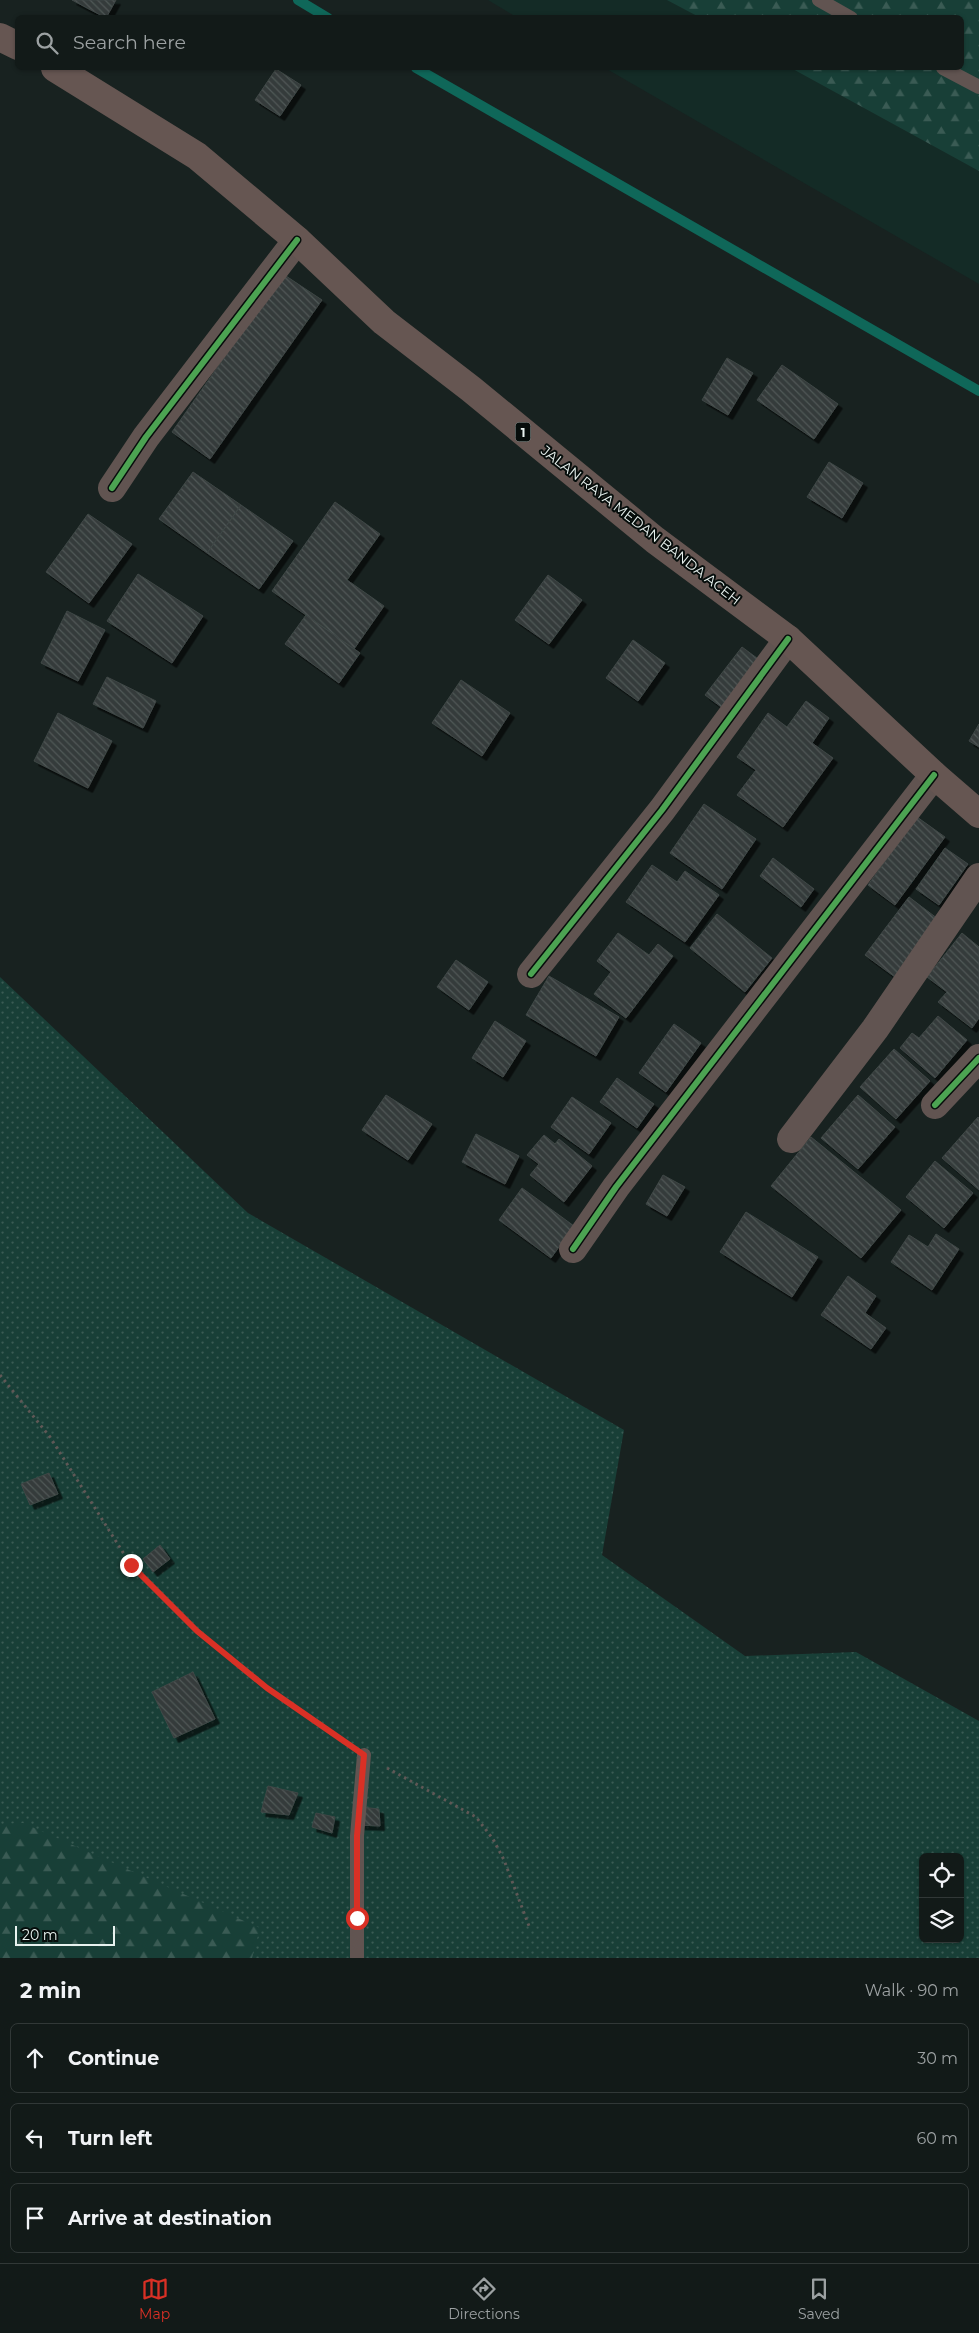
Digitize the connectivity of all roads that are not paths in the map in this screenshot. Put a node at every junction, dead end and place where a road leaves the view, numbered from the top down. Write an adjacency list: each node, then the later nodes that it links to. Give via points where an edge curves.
1 (819, 0): 2 (lane)
2 (846, 15)
3 (0, 37): 4 (highway)
4 (15, 44)
5 (58, 70): 8 (highway, JALAN RAYA MEDAN BANDA ACEH / 1, via 197,156)
6 (947, 70): 7 (lane)
7 (979, 87)
8 (297, 240): 9 (street, via 146,437); 10 (highway, JALAN RAYA MEDAN BANDA ACEH / 1, via 384,322 655,540)
9 (112, 488)
10 (788, 640): 11 (highway, JALAN RAYA MEDAN BANDA ACEH / 1); 14 (street, via 662,810)
11 (934, 775): 12 (highway, JALAN RAYA MEDAN BANDA ACEH / 1); 18 (street, via 616,1187)
12 (979, 814)
13 (979, 877): 17 (street, via 875,1029)
14 (531, 974)
15 (979, 1058): 16 (street)
16 (935, 1104)
17 (791, 1139)
18 (573, 1249)
19 (364, 1755): 20 (lane, via 357,1836)
20 (357, 1958)

